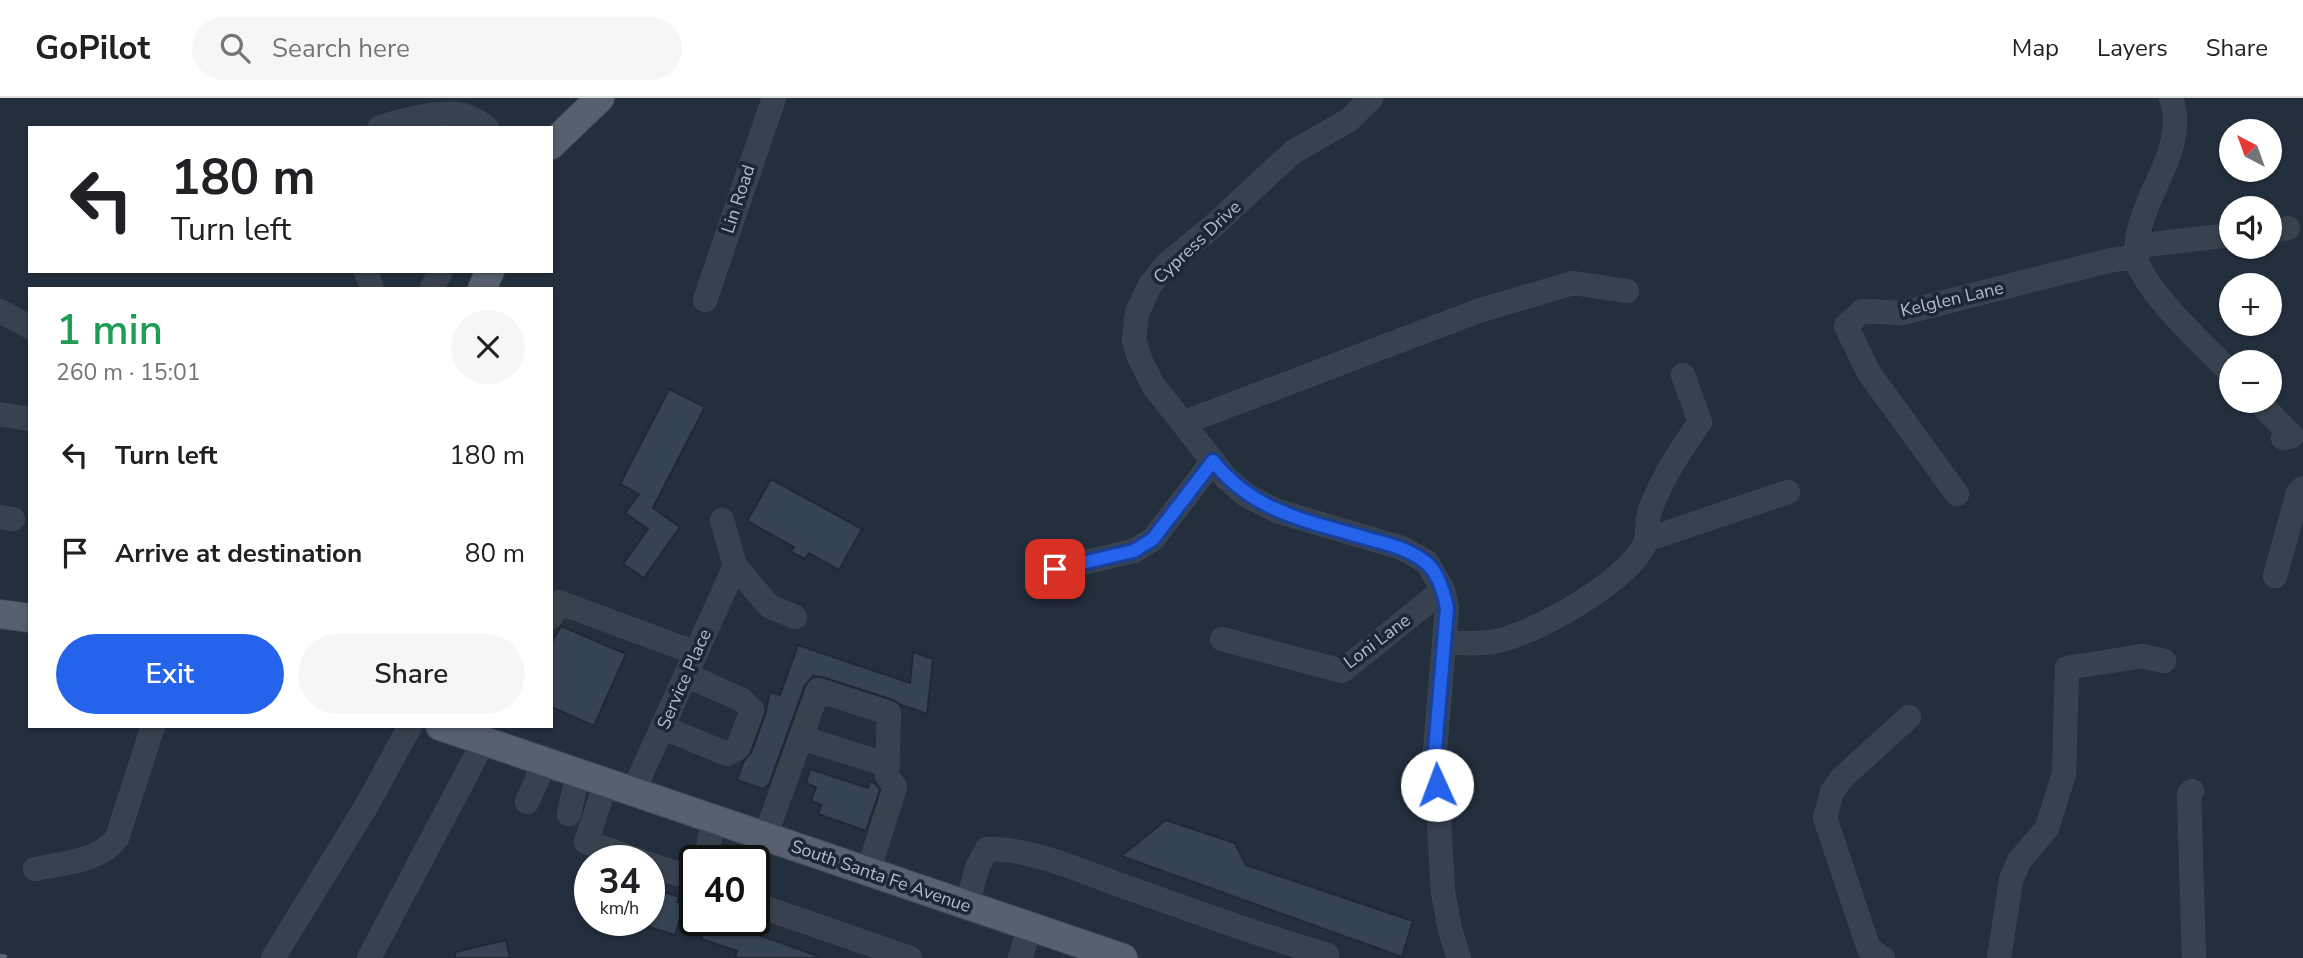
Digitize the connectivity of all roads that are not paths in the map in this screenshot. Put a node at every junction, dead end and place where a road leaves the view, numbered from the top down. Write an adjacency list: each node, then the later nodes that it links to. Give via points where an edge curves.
1 (600, 98): 7 (main road)
2 (774, 98): 11 (street, Lin Road)
3 (1371, 98): 19 (street, Cypress Drive, via 1349,120 1293,152 1150,285 1137,313 1134,340 1153,385)
4 (2171, 98): 9 (street, via 2175,127 2169,154 2139,227)
5 (388, 126): 6 (street, via 456,114)
6 (484, 126)
7 (553, 143)
8 (2219, 237): 9 (street)
9 (2136, 251): 14 (street, via 2153,291); 24 (street, Kelglen Lane, via 2112,261 1902,313 1862,311 1846,326 1869,373)
10 (1627, 291): 19 (street, via 1573,283 1478,311)
11 (705, 300)
12 (0, 311): 13 (street)
13 (28, 326)
14 (2219, 360)
15 (1683, 375): 26 (street, via 1700,422 1669,466 1649,513)
16 (2270, 413): 20 (street, via 2292,436 2283,438)
17 (0, 414): 18 (street)
18 (28, 419)
19 (1183, 423): 21 (street, Cypress Drive)
20 (2303, 445)
21 (1213, 461): 28 (street, via 1153,539 1134,551); 30 (street, Cypress Drive, via 1246,495 1277,511 1402,548 1427,562)
22 (2303, 488): 29 (street)
23 (1788, 492): 26 (street)
24 (1957, 494)
25 (722, 520): 27 (street)
26 (1646, 540): 36 (street, via 1616,578 1522,634 1491,642)
27 (735, 566): 33 (street, via 768,606); 37 (street, Service Place)
28 (1055, 569)
29 (2276, 576)
30 (1443, 590): 35 (street, Loni Lane, via 1342,671); 36 (street, Cypress Drive, via 1447,608)
31 (553, 613): 37 (street, via 558,602)
32 (0, 614): 34 (main road)
33 (795, 617)
34 (28, 618)
35 (1222, 639)
36 (1444, 643): 73 (street, Cypress Drive, via 1435,750 1445,905)
37 (696, 653): 39 (street, Service Place)
38 (2164, 661): 75 (street, via 2142,656 2067,668 2064,774 2047,828 2019,861 2011,880)
39 (686, 675): 41 (street, Service Place); 41 (street, via 741,700 752,710 738,748 727,754)
40 (1909, 716): 74 (street, via 1842,778 1832,792 1825,818 1869,949)
41 (662, 727): 52 (street, Service Place)
42 (152, 728): 59 (street, via 117,838 109,849)
43 (409, 728): 69 (street)
44 (449, 728): 45 (main road, South Santa Fe Avenue)
45 (495, 738): 47 (main road, South Santa Fe Avenue); 70 (street)
46 (802, 738): 48 (street); 48 (street, via 818,690 890,713); 56 (street)
47 (545, 762): 49 (main road, South Santa Fe Avenue); 53 (street)
48 (888, 765): 61 (street, via 887,776 895,787)
49 (578, 773): 50 (main road, South Santa Fe Avenue); 54 (street)
50 (606, 783): 52 (main road, South Santa Fe Avenue); 57 (street, via 586,842)
51 (2192, 791): 76 (street)
52 (633, 792): 55 (main road, South Santa Fe Avenue)
53 (527, 802)
54 (569, 814)
55 (713, 819): 56 (main road, South Santa Fe Avenue); 58 (street)
56 (765, 837): 61 (main road, South Santa Fe Avenue)
57 (595, 845)
58 (709, 845)
59 (35, 869)
60 (665, 870): 62 (street)
61 (868, 872): 63 (main road, South Santa Fe Avenue)
62 (678, 874)
63 (967, 905): 65 (main road, South Santa Fe Avenue); 68 (street, via 976,868 987,849 1003,848)
64 (770, 910): 71 (street)
65 (1030, 927): 66 (main road, South Santa Fe Avenue); 72 (street)
66 (1067, 949): 67 (main road, South Santa Fe Avenue)
67 (1113, 956)
68 (1329, 957)
69 (273, 958)
70 (369, 958)
71 (910, 958)
72 (1020, 958)
73 (1459, 958)
74 (1883, 958)
75 (1998, 958)
76 (2194, 958)

